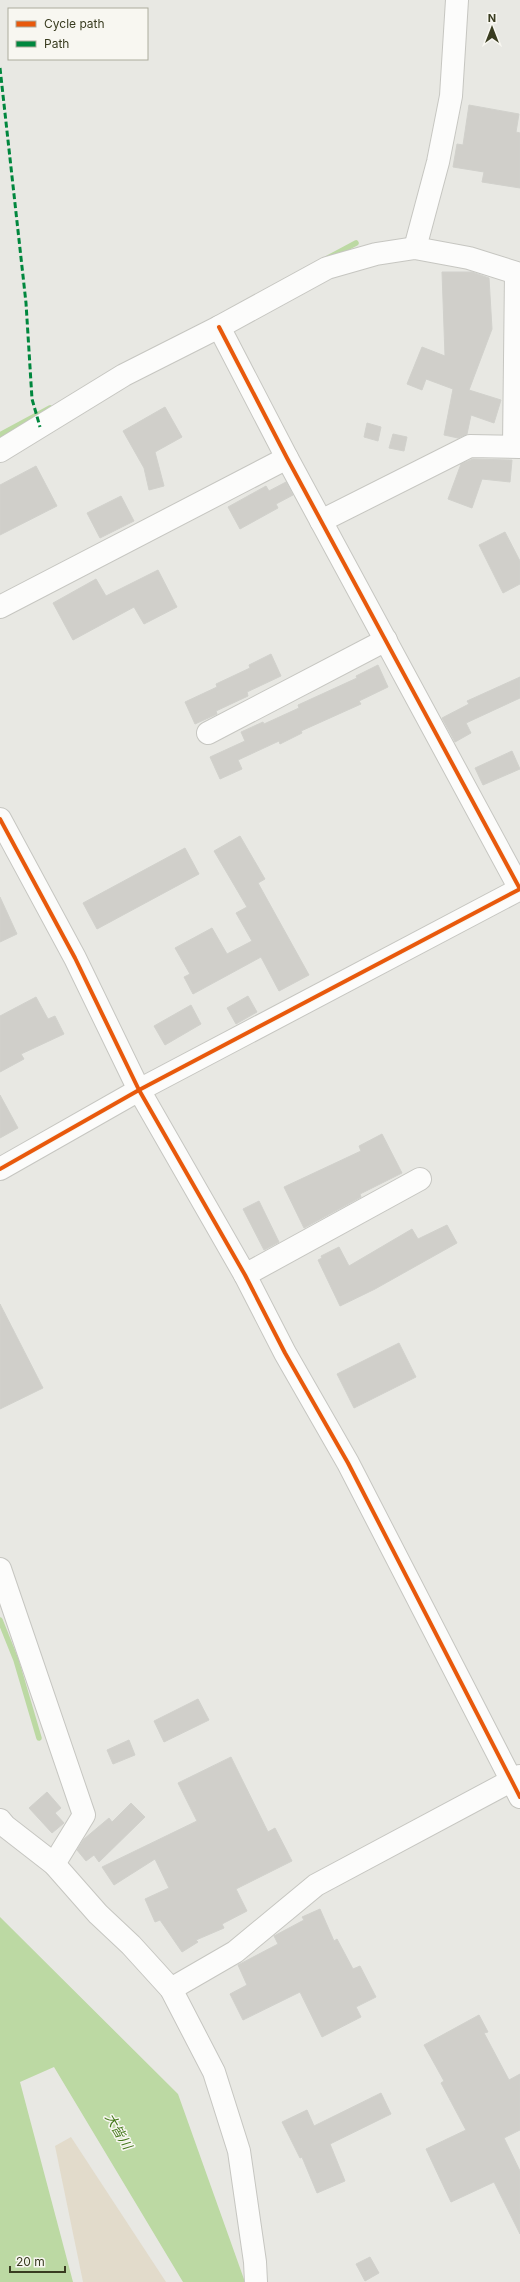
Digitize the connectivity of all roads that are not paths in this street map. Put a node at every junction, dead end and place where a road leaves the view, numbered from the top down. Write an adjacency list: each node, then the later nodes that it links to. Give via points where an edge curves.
1 (457, 0): 2 (street, via 451,96 438,162)
2 (415, 248): 3 (street, via 469,258); 4 (street, via 376,254 327,268)
3 (518, 274): 5 (street)
4 (219, 327): 6 (street, via 124,375); 7 (street)
5 (517, 446): 8 (street, via 470,446)
6 (0, 451)
7 (287, 458): 8 (street); 9 (street)
8 (321, 521): 10 (street)
9 (0, 607)
10 (386, 640): 11 (street); 13 (street, via 520,889)
11 (208, 733)
12 (0, 819): 13 (street, via 75,958)
13 (139, 1090): 14 (street); 16 (street)
14 (0, 1168)
15 (420, 1179): 16 (street)
16 (246, 1275): 18 (street, via 285,1353 348,1463)
17 (0, 1568): 20 (street, via 84,1815)
18 (517, 1784): 21 (street, via 316,1885 235,1952)
19 (0, 1820): 20 (street)
20 (54, 1864): 21 (street, via 98,1914 132,1945)
21 (171, 1989): 22 (street, via 214,2072 237,2144)
22 (258, 2275)

